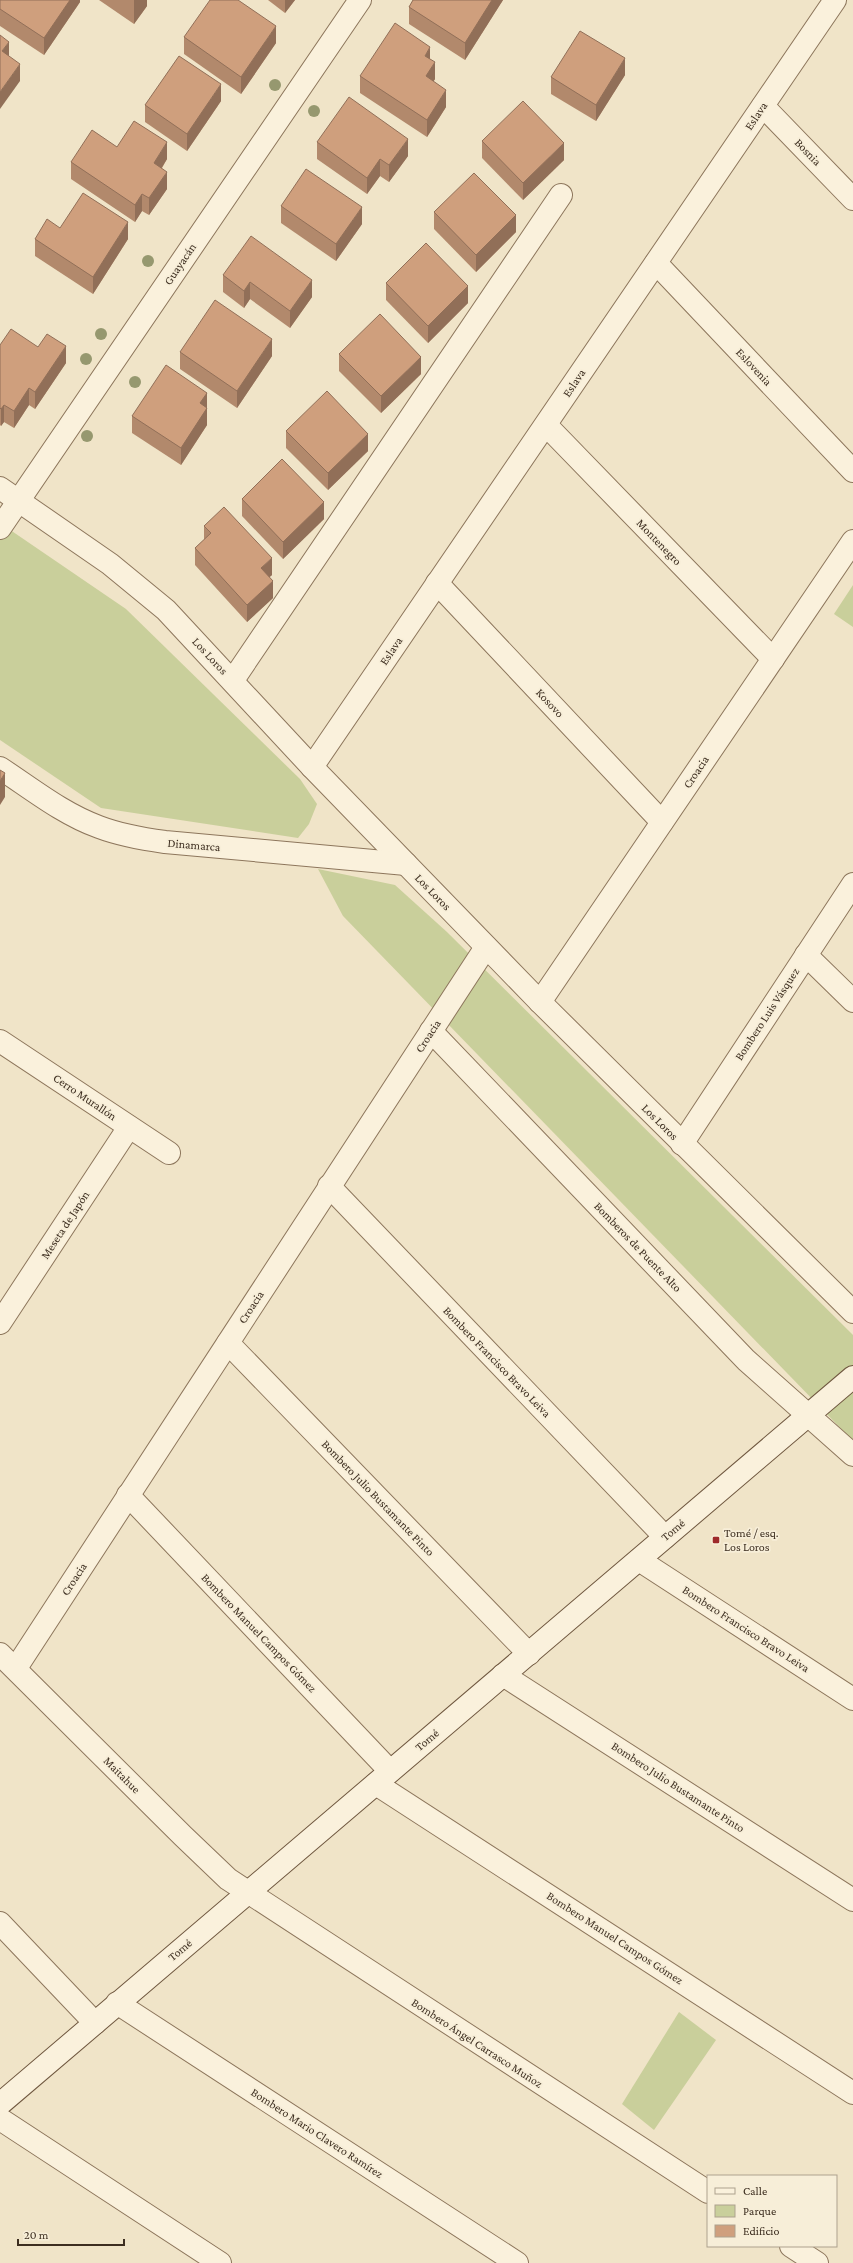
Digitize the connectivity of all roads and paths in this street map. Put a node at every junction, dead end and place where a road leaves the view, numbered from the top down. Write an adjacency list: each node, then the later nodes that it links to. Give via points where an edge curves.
1 (360, 0): 10 (street, Guayacán)
2 (835, 0): 3 (street, Eslava)
3 (763, 106): 5 (street, Bosnia); 6 (street, Eslava)
4 (561, 195): 15 (street)
5 (853, 199)
6 (656, 263): 7 (street, Eslava); 8 (street, Eslovenia)
7 (546, 425): 13 (street, Eslava); 14 (street, Montenegro)
8 (853, 471)
9 (0, 488): 10 (street, Los Loros)
10 (19, 501): 11 (street, Guayacán); 15 (street, Los Loros, via 139,586 166,610)
11 (0, 528)
12 (853, 541): 14 (street, Croacia)
13 (438, 583): 16 (street, Eslava); 18 (street, Kosovo)
14 (773, 659): 18 (street, Croacia)
15 (233, 680): 16 (street, Los Loros)
16 (312, 767): 19 (street, Los Loros)
17 (0, 768): 19 (street, Dinamarca, via 78,818 100,828 132,837)
18 (662, 822): 24 (street, Croacia)
19 (406, 864): 21 (street, Los Loros)
20 (853, 884): 22 (street, Bombero Luis Vásquez)
21 (486, 947): 24 (street, Los Loros); 25 (street, Croacia)
22 (806, 955): 23 (street); 28 (street, Bombero Luis Vásquez)
23 (853, 1001)
24 (540, 1002): 28 (street, Los Loros)
25 (431, 1031): 30 (street, Croacia); 36 (street, Bomberos de Puente Alto, via 746,1360)
26 (0, 1041): 27 (street, Cerro Murallón)
27 (129, 1127): 29 (street, Cerro Murallón); 31 (street, Meseta de Japón)
28 (682, 1144): 32 (street, Los Loros)
29 (169, 1153)
30 (330, 1186): 34 (street, Croacia); 39 (street, Bombero Francisco Bravo Leiva)
31 (7, 1296): 33 (street, Meseta de Japón)
32 (853, 1312)
33 (0, 1323)
34 (228, 1342): 38 (street, Croacia); 42 (street, Bombero Julio Bustamante Pinto)
35 (853, 1377): 36 (street, Tomé)
36 (808, 1415): 37 (street, Bomberos de Puente Alto); 39 (street, Tomé)
37 (853, 1455)
38 (128, 1495): 43 (street, Croacia); 46 (street, Bombero Manuel Campos Gómez)
39 (665, 1537): 40 (street, Tomé)
40 (639, 1560): 42 (street, Tomé); 45 (street, Bombero Francisco Bravo Leiva)
41 (0, 1654): 43 (street, Maitahue)
42 (528, 1654): 44 (street, Tomé)
43 (16, 1668): 47 (street, Maitahue, via 211,1865)
44 (504, 1675): 46 (street, Tomé); 48 (street, Bombero Julio Bustamante Pinto)
45 (853, 1699)
46 (383, 1778): 47 (street, Tomé); 52 (street, Bombero Manuel Campos Gómez)
47 (247, 1893): 50 (street, Tomé); 55 (street, Bombero Ángel Carrasco Muñoz)
48 (853, 1900)
49 (0, 1923): 51 (street)
50 (118, 2003): 51 (street, Tomé); 58 (street, Bombero Mario Clavero Ramírez)
51 (95, 2023): 53 (street, Tomé)
52 (853, 2093)
53 (0, 2104)
54 (0, 2119): 57 (street)
55 (707, 2191)
56 (792, 2247): 59 (street)
57 (220, 2263)
58 (517, 2263)
59 (817, 2263)

